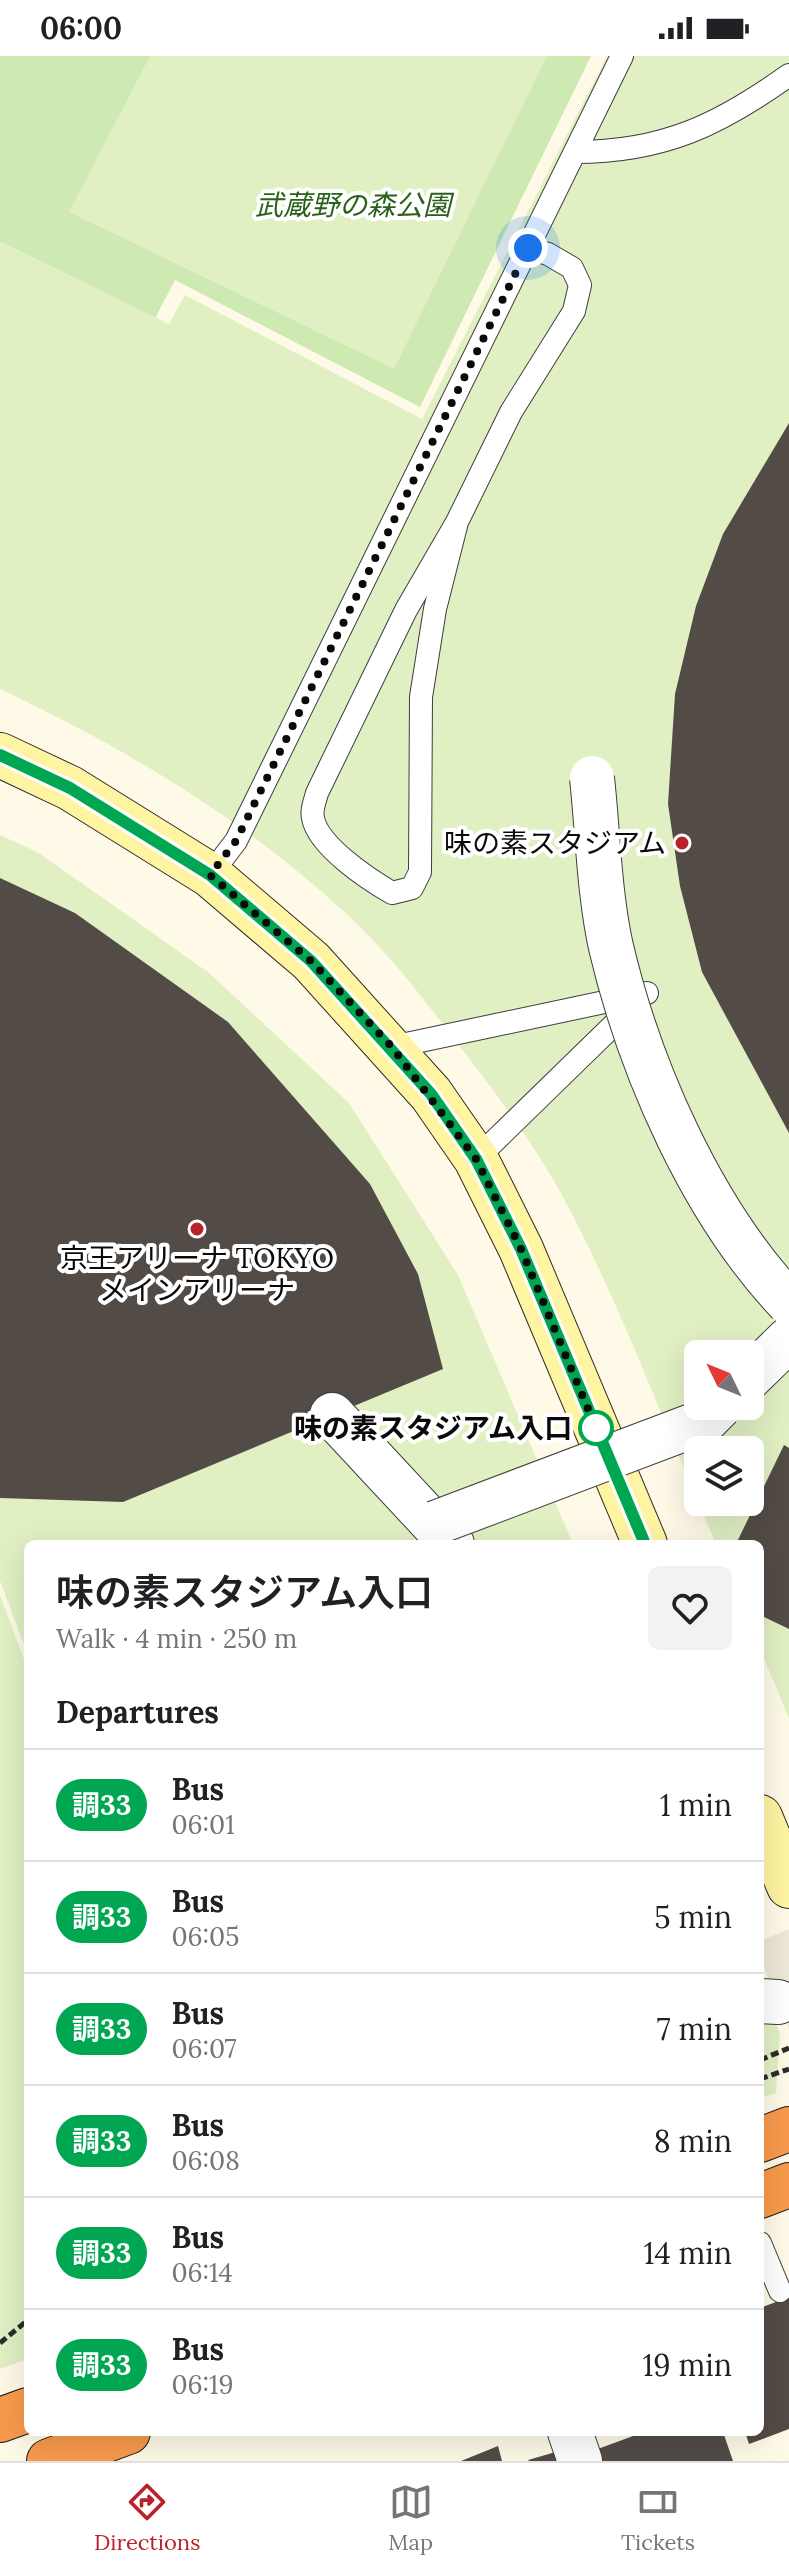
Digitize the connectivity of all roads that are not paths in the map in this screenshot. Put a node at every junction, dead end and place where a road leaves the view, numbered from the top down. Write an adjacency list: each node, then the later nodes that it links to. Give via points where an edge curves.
1 (622, 56): 3 (lane)
2 (789, 75): 3 (lane, via 745,106 670,141 615,152)
3 (575, 152): 4 (lane)
4 (528, 248): 5 (lane, via 572,268 580,285 574,311 511,412); 8 (lane, via 236,841)
5 (457, 522): 5 (lane, via 435,609 421,697 420,872 412,888 392,893 340,855 318,832 312,815 317,793 399,624)
6 (0, 755): 8 (street, via 70,788)
7 (592, 778): 11 (street, bridge, via 611,946 667,1114 756,1268)
8 (210, 875): 9 (street, via 311,961)
9 (392, 1047): 10 (street); 10 (lane, via 647,993)
10 (476, 1159): 17 (street, via 521,1249)
11 (789, 1303)
12 (789, 1339): 13 (street)
13 (764, 1363)
14 (332, 1415): 16 (street)
15 (706, 1420): 16 (street, bridge)
16 (444, 1533)
17 (643, 1540)
18 (764, 1827): 19 (street)
19 (789, 1886)
20 (789, 2129): 21 (highway)
21 (764, 2138)
22 (789, 2185): 23 (highway)
23 (764, 2194)
24 (764, 2253): 25 (lane)
25 (780, 2291)
26 (24, 2411): 27 (highway)
27 (0, 2420)
28 (117, 2436): 30 (highway)
29 (571, 2436): 31 (street)
30 (49, 2461)
31 (580, 2461)

